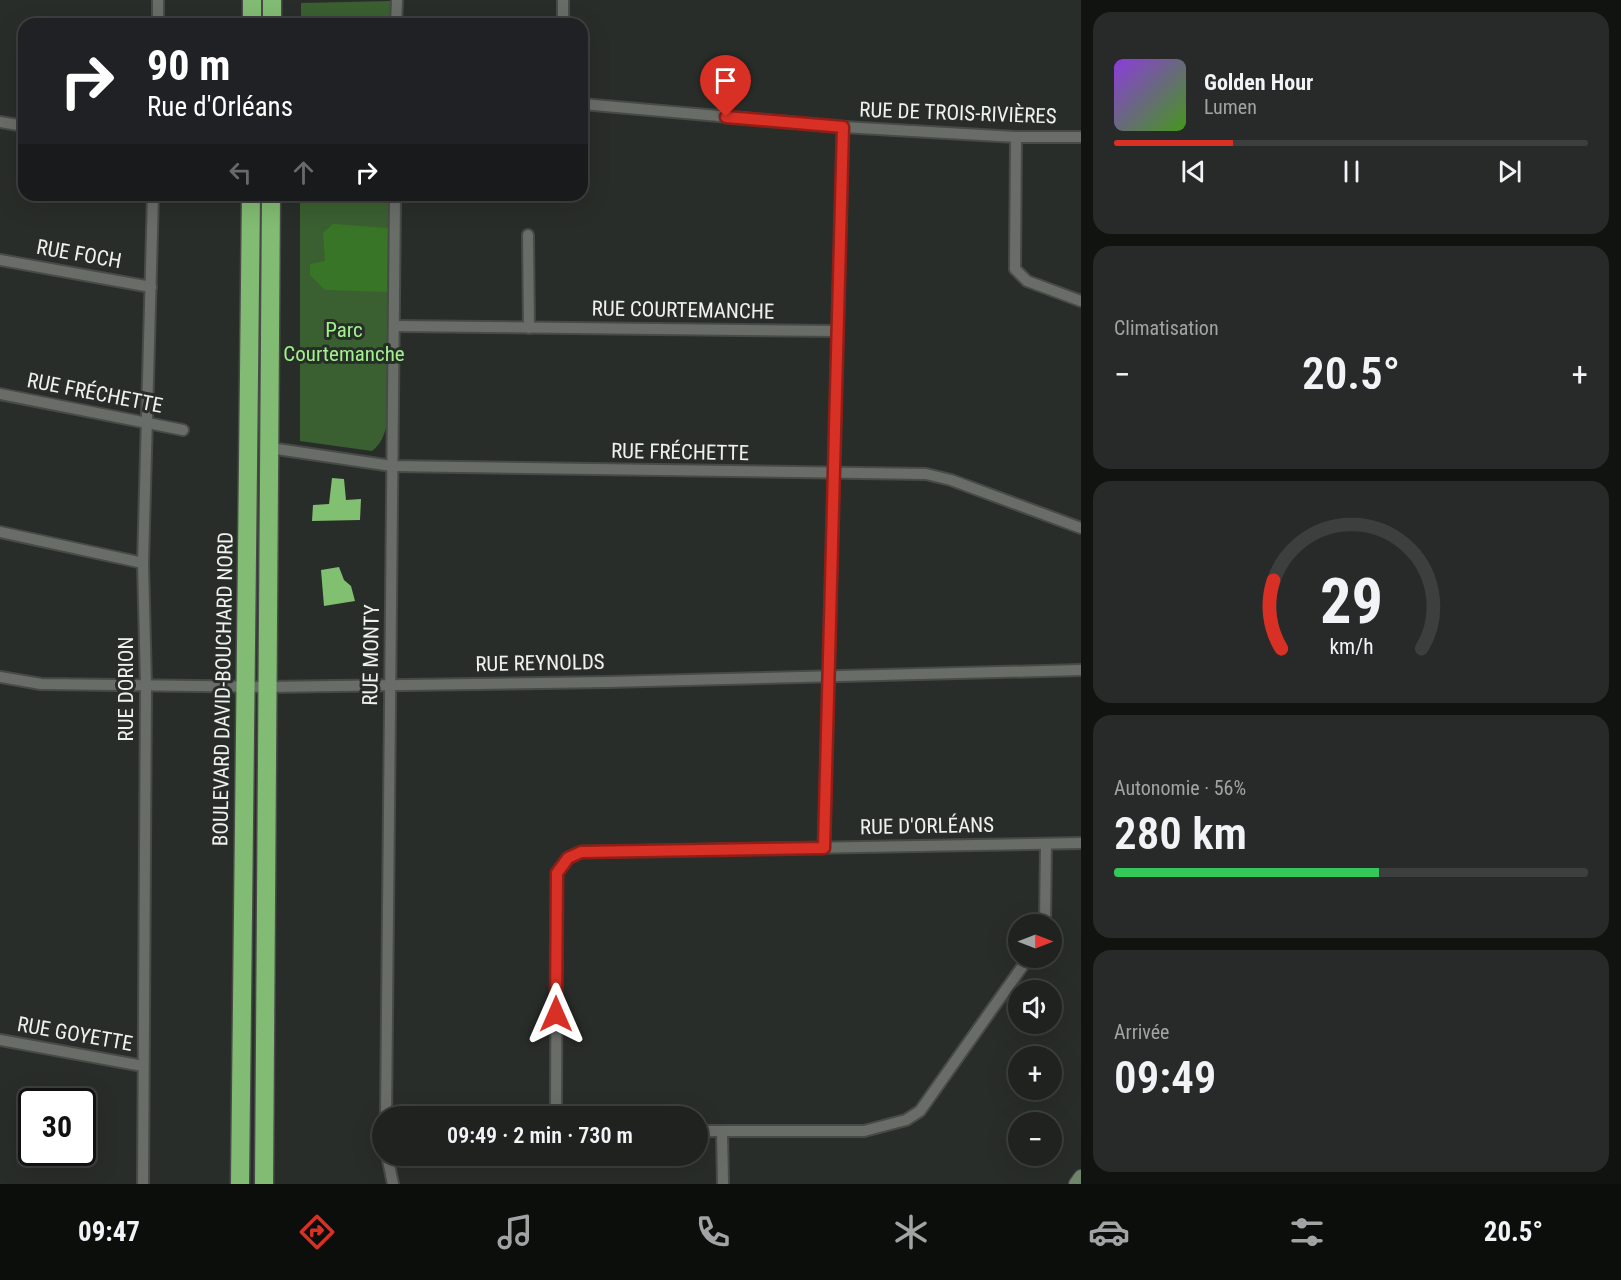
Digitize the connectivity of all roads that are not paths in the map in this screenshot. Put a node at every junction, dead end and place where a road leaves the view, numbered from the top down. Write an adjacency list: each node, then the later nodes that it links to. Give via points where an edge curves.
1 (158, 0): 6 (street)
2 (252, 0): 7 (highway)
3 (272, 0): 8 (highway)
4 (397, 0): 9 (street)
5 (563, 0): 10 (street)
6 (158, 18)
7 (252, 18)
8 (272, 18)
9 (396, 18)
10 (563, 18)
11 (588, 105): 14 (street, RUE DE TROIS-RIVIÈRES)
12 (0, 122): 13 (street)
13 (18, 125)
14 (843, 127): 15 (street, RUE DE TROIS-RIVIÈRES); 27 (street)
15 (1016, 137): 16 (street, RUE DE TROIS-RIVIÈRES); 24 (street, via 1015,270 1027,281)
16 (1081, 137)
17 (153, 201): 23 (street, RUE DORION)
18 (251, 201): 42 (highway, BOULEVARD DAVID-BOUCHARD NORD)
19 (271, 201): 31 (highway, BOULEVARD DAVID-BOUCHARD NORD)
20 (395, 201): 25 (street, RUE MONTY)
21 (528, 235): 26 (street)
22 (0, 260): 23 (street, RUE FOCH)
23 (151, 287): 29 (street, RUE DORION)
24 (1081, 301)
25 (393, 326): 26 (street, RUE COURTEMANCHE); 32 (street, RUE MONTY)
26 (529, 328): 27 (street, RUE COURTEMANCHE)
27 (837, 331): 33 (street)
28 (0, 394): 29 (street, RUE FRÉCHETTE)
29 (146, 422): 30 (street, RUE FRÉCHETTE); 36 (street, RUE DORION)
30 (183, 430)
31 (270, 448): 32 (street, RUE FRÉCHETTE); 43 (highway, BOULEVARD DAVID-BOUCHARD NORD)
32 (392, 466): 33 (street, RUE FRÉCHETTE); 41 (street, RUE MONTY)
33 (834, 474): 34 (street, RUE FRÉCHETTE, via 926,474); 38 (street)
34 (1081, 528)
35 (0, 532): 36 (street)
36 (144, 563): 40 (street, RUE DORION)
37 (1081, 670): 38 (street, RUE REYNOLDS)
38 (829, 675): 41 (street, RUE REYNOLDS); 46 (street)
39 (0, 677): 40 (street, RUE REYNOLDS, via 41,684)
40 (146, 685): 42 (street, RUE REYNOLDS); 50 (street, RUE DORION)
41 (390, 686): 43 (street, RUE REYNOLDS); 51 (street, RUE MONTY)
42 (245, 687): 43 (street, RUE REYNOLDS); 58 (highway, BOULEVARD DAVID-BOUCHARD NORD)
43 (267, 687): 59 (highway, BOULEVARD DAVID-BOUCHARD NORD)
44 (1046, 843): 45 (street, RUE D'ORLÉANS); 46 (street, RUE D'ORLÉANS); 47 (street)
45 (1081, 843)
46 (824, 848): 52 (street, RUE D'ORLÉANS, via 581,852 568,858 557,873)
47 (1045, 914)
48 (1021, 968): 54 (street, via 920,1111 906,1120 864,1131)
49 (0, 1040): 50 (street, RUE GOYETTE)
50 (144, 1066): 57 (street, RUE DORION)
51 (386, 1106)
52 (556, 1106)
53 (708, 1131): 54 (street)
54 (722, 1132): 61 (street)
55 (389, 1166): 60 (street)
56 (1081, 1177): 62 (street)
57 (144, 1184)
58 (240, 1184)
59 (264, 1184)
60 (393, 1184)
61 (723, 1184)
62 (1076, 1184)

